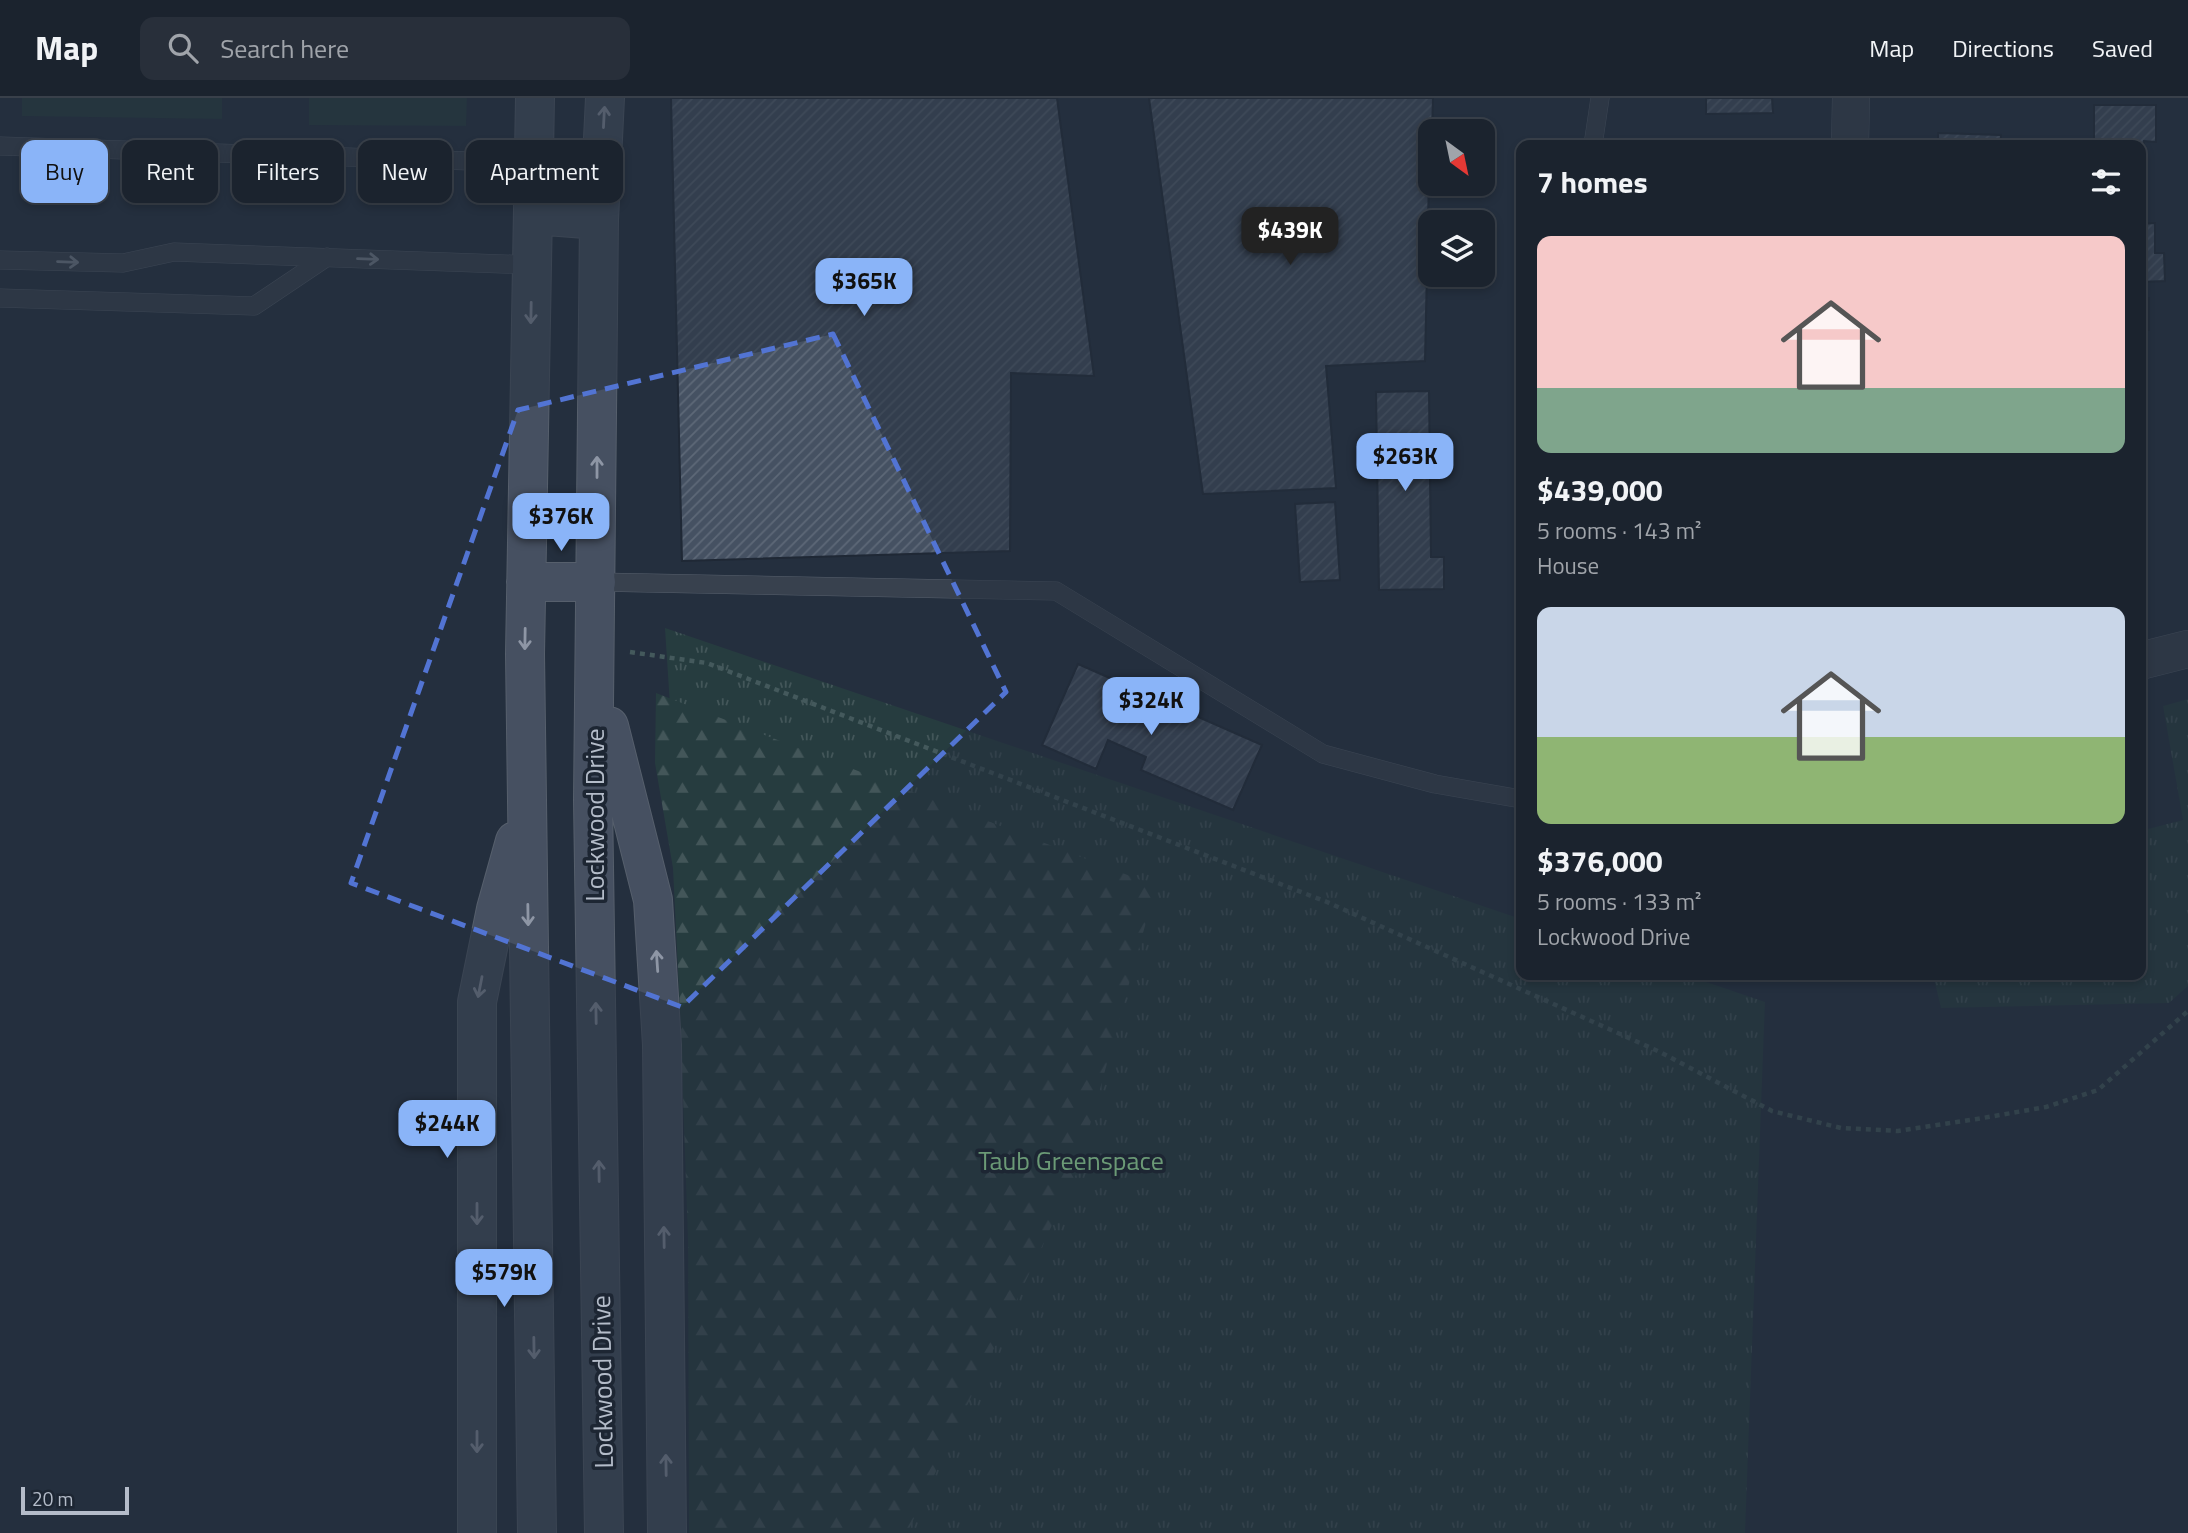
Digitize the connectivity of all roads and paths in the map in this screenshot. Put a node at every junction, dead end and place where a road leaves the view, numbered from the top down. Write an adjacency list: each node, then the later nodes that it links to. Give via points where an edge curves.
1 (536, 98): 5 (main road)
2 (606, 98): 12 (main road, Lockwood Drive, one-way to 2)
3 (1600, 98): 6 (lane)
4 (1851, 98): 7 (street)
5 (535, 140)
6 (1594, 140)
7 (1850, 140)
8 (0, 146): 9 (lane)
9 (466, 161)
10 (534, 203): 11 (main road)
11 (534, 215): 12 (main road); 15 (main road)
12 (599, 220): 18 (main road, Lockwood Drive, one-way to 12)
13 (327, 257): 14 (lane, one-way to 13, via 123,263 174,252); 15 (lane, one-way to 15); 16 (lane, via 254,306)
14 (0, 260)
15 (533, 265): 17 (main road, one-way to 17)
16 (0, 298)
17 (526, 582): 18 (main road); 23 (main road, one-way to 23)
18 (596, 582): 20 (main road, Lockwood Drive); 22 (lane, via 1056,592 1323,754 1435,784)
19 (2188, 649): 21 (street)
20 (595, 652): 24 (path, via 626,651 707,663 859,721 1326,902 1660,1052 1772,1111 1840,1128 1898,1131 2046,1107 2098,1090); 27 (main road, Lockwood Drive, one-way to 20, via 593,800); 28 (main road, one-way to 20, via 662,1045 653,900 614,753)
21 (2146, 660)
22 (1516, 798)
23 (527, 802): 25 (main road, one-way to 25, via 496,909 477,1002); 26 (main road, one-way to 26)
24 (2188, 1011)
25 (477, 1533)
26 (537, 1533)
27 (604, 1533)
28 (667, 1533)

